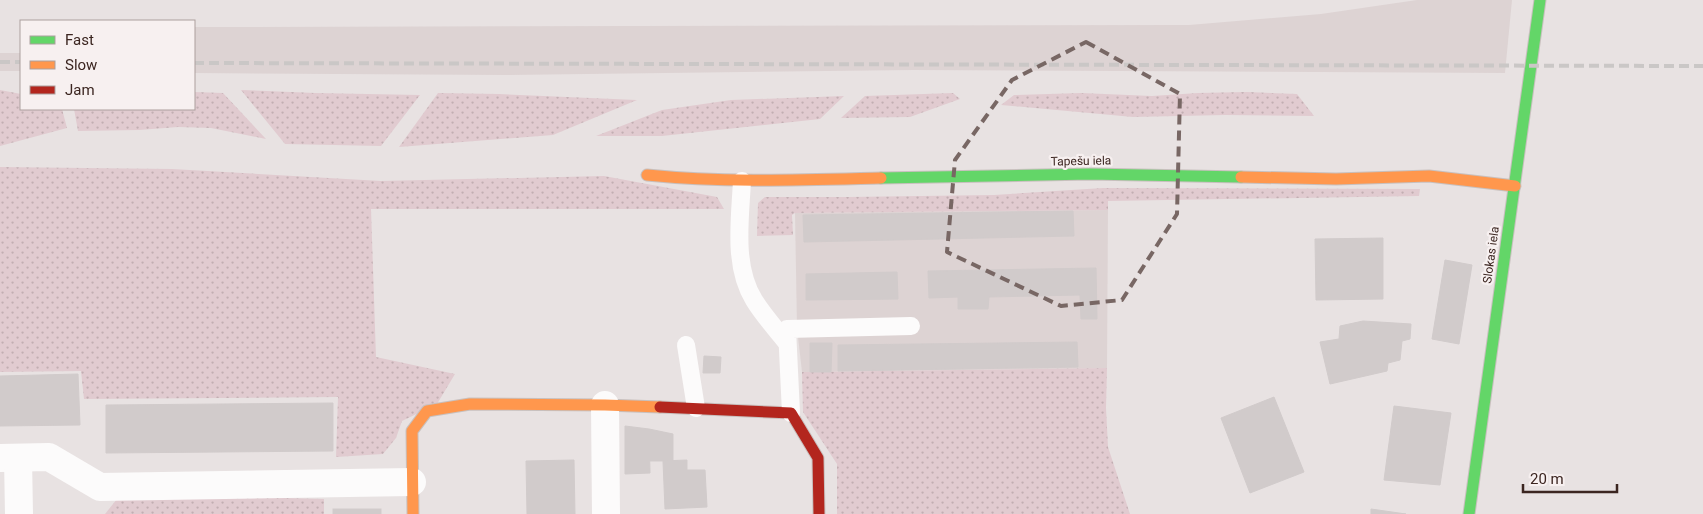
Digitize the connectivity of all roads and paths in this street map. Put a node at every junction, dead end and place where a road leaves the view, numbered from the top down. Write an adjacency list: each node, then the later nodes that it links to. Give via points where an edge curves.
1 (1540, 0): 4 (street, Slokas iela)
2 (647, 175): 3 (street, Tapešu iela)
3 (742, 181): 4 (street, Tapešu iela, via 1090,174 1336,179 1428,176); 6 (lane, via 742,271 754,300)
4 (1515, 186): 17 (street, Slokas iela)
5 (911, 326): 6 (lane, via 787,328)
6 (788, 343): 10 (lane)
7 (686, 345): 9 (lane)
8 (605, 405): 9 (street); 12 (street, via 470,404 427,411 412,431); 15 (street)
9 (696, 408): 10 (street)
10 (791, 413): 16 (street, via 818,458)
11 (9, 458): 12 (street, via 49,457 100,487); 13 (street)
12 (412, 482): 14 (street)
13 (19, 514)
14 (413, 514)
15 (606, 514)
16 (819, 514)
17 (1469, 514)

